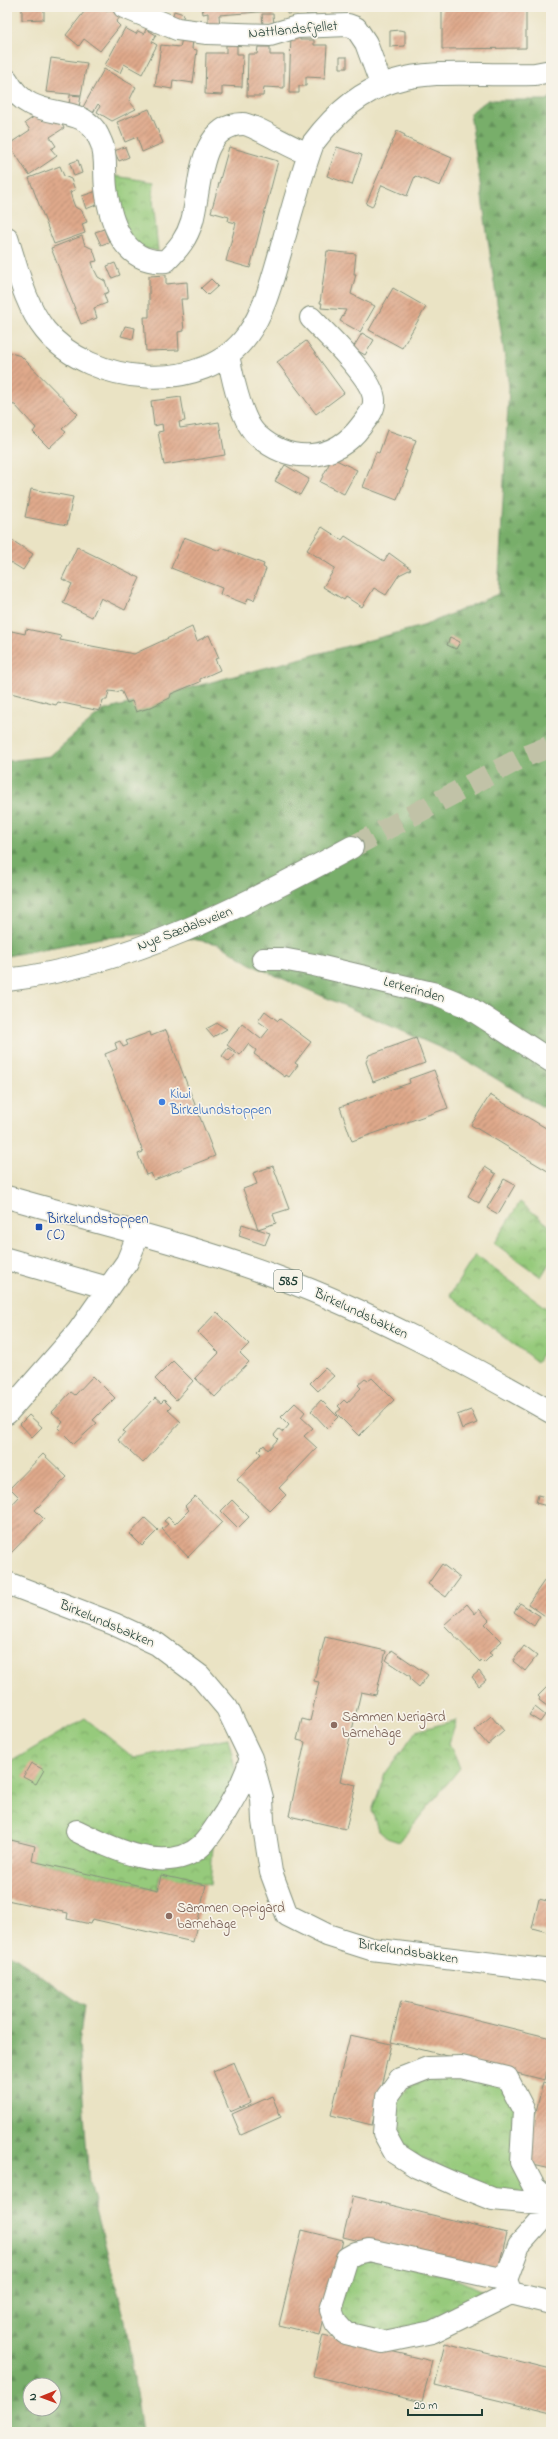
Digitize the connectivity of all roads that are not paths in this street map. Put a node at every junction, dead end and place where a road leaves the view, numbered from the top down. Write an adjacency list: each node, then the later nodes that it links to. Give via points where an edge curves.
1 (124, 7): 4 (street, Nattlandsfjellet, via 177,29 207,33 270,35 297,27 356,28 366,43)
2 (551, 71): 4 (street, via 515,75 405,77)
3 (7, 80): 5 (street, via 27,102 46,111 75,116 94,128 103,147 106,188 114,223 127,248 157,262 166,261 184,243 195,208 201,165 216,135 228,127 244,124)
4 (381, 84): 5 (street, via 357,98 328,124)
5 (309, 154): 8 (street, via 264,302 249,333)
6 (7, 238): 8 (street, via 25,291 45,330 75,356 111,371 152,376 196,370)
7 (311, 318): 8 (street, via 342,349 369,385 375,402 371,413 358,431 337,449 308,456 281,449 258,436 250,427 245,414 229,360)
8 (223, 359)
9 (352, 848): 11 (street, Nye Sædalsveien, via 234,910 170,937 68,968)
10 (263, 959): 12 (street, Lerkerinden, via 282,959 314,965 436,994 468,1007)
11 (7, 980)
12 (551, 1061)
13 (7, 1197): 14 (street, Birkelundsbakken / 585)
14 (139, 1233): 16 (street, via 127,1262); 17 (street, Birkelundsbakken / 585, via 278,1277 357,1311 485,1374)
15 (7, 1259): 16 (street)
16 (108, 1288): 18 (street, via 78,1332)
17 (551, 1412)
18 (7, 1413)
19 (7, 1583): 20 (street, Birkelundsbakken, via 114,1624 157,1644 200,1676 227,1708)
20 (251, 1758): 21 (street, via 245,1779 220,1820 202,1845 183,1857 163,1860 130,1854 114,1850); 22 (street, Birkelundsbakken, via 262,1798 271,1872 287,1916 327,1935 371,1949 544,1970)
21 (77, 1831)
22 (551, 1973)
23 (551, 2204): 23 (street, via 493,2198 417,2167 395,2153 384,2133 387,2097 400,2079 428,2068 461,2067 507,2078 524,2111 521,2162 534,2187)
24 (551, 2209): 25 (street, via 519,2246)
25 (508, 2286): 25 (street, via 432,2332 383,2342 345,2333 336,2323 331,2310 347,2258 369,2250); 26 (street)
26 (551, 2303)

